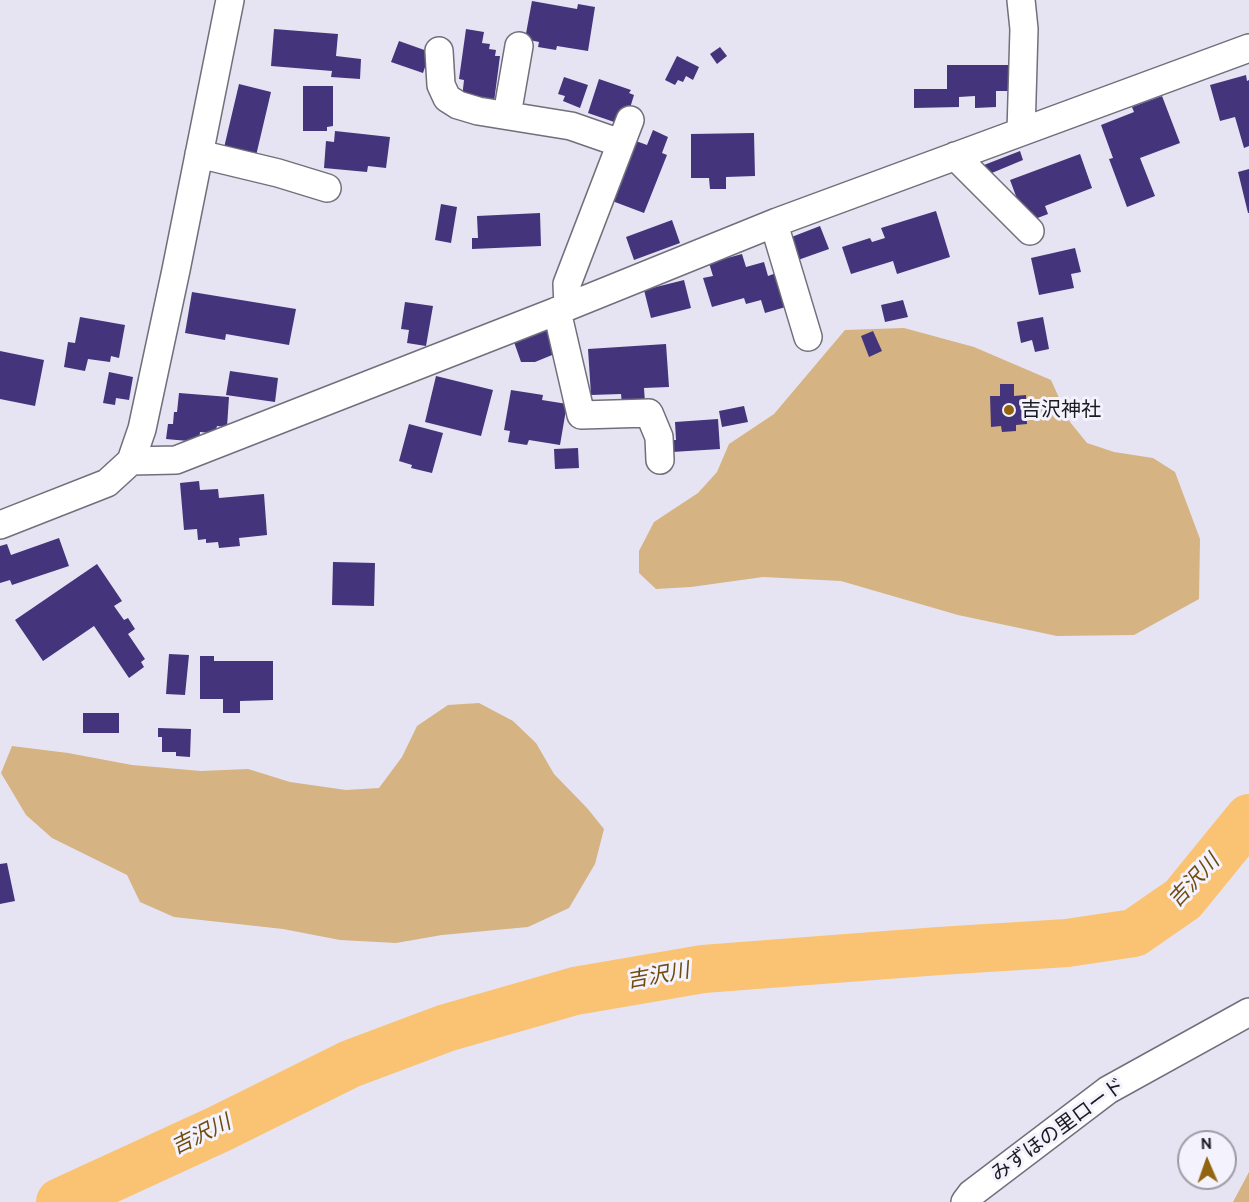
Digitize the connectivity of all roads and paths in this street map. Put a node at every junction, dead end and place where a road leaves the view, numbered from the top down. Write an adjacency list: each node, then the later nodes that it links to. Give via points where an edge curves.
1 (230, 0): 8 (street)
2 (1021, 0): 7 (street)
3 (519, 46): 6 (street)
4 (1249, 48): 7 (street)
5 (439, 51): 6 (street, via 441,85 447,98 478,111)
6 (507, 116): 13 (street, via 625,131 567,284)
7 (1021, 132): 9 (street)
8 (199, 154): 10 (street); 16 (street, via 142,429)
9 (955, 156): 11 (street); 12 (street)
10 (327, 188)
11 (774, 224): 13 (street); 14 (street)
12 (1030, 231)
13 (562, 308): 15 (street, via 581,415 649,413 659,437); 16 (street, via 176,460)
14 (808, 337)
15 (660, 460)
16 (131, 461): 17 (street, via 106,483)
17 (0, 525)
18 (1249, 1012): 19 (street, みずほの里ロード, via 1108,1090)
19 (965, 1202)

